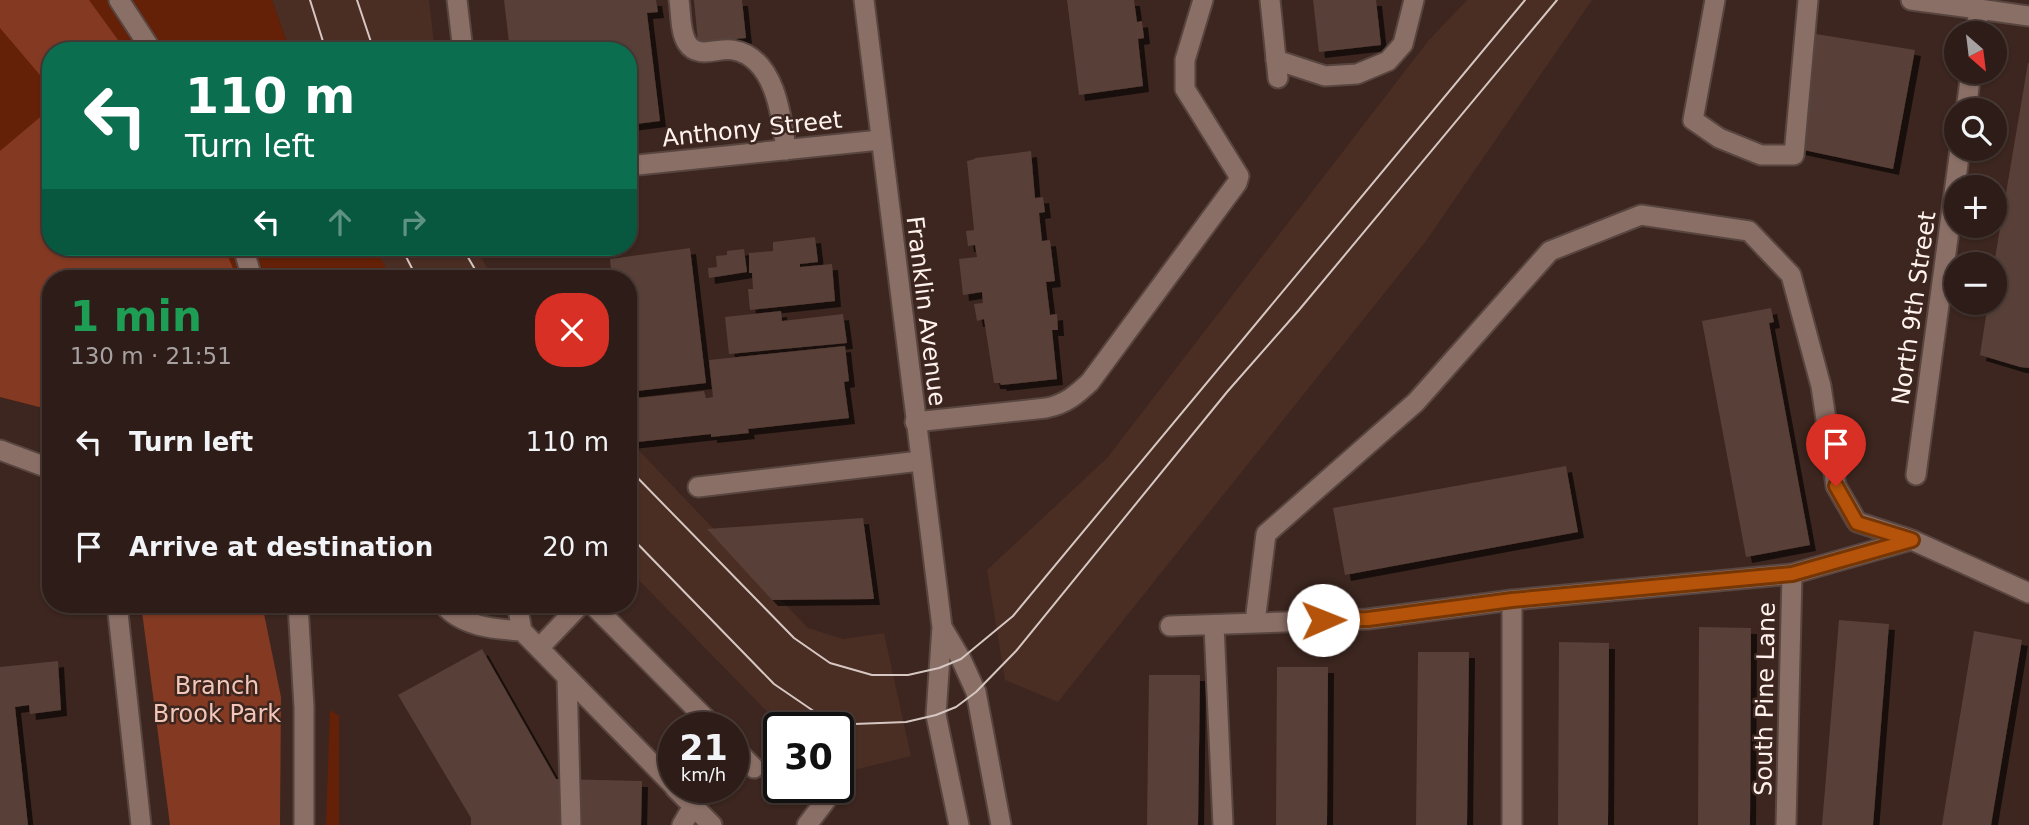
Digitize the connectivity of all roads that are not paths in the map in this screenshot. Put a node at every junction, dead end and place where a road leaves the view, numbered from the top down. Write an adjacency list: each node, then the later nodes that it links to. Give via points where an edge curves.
1 (119, 0): 14 (street)
2 (457, 0): 15 (street)
3 (679, 0): 17 (street, via 683,31 695,50 732,50 764,69 780,107)
4 (864, 0): 16 (street, Franklin Avenue)
5 (1203, 0): 20 (street, via 1185,60 1185,89 1239,176 1237,183 1074,398 1046,408)
6 (1270, 0): 7 (street, via 1277,69 1325,76 1357,74 1388,61 1403,44)
7 (1414, 0)
8 (1714, 0): 9 (street, via 1693,120 1719,138 1761,156 1794,155)
9 (1808, 0)
10 (1911, 0): 11 (street)
11 (1979, 9): 12 (street); 13 (street)
12 (2029, 16)
13 (1978, 21)
14 (146, 42)
15 (462, 42)
16 (880, 140): 17 (street, Anthony Street); 20 (street, Franklin Avenue)
17 (786, 150): 19 (street, Anthony Street)
18 (1958, 161): 24 (street, North 9th Street)
19 (637, 165)
20 (915, 422): 22 (street, Franklin Avenue)
21 (0, 450): 23 (street)
22 (920, 461): 25 (street); 39 (street, Franklin Avenue)
23 (42, 466)
24 (1916, 475)
25 (698, 487)
26 (1912, 540): 27 (street); 28 (street); 36 (street, via 1857,523 1836,486 1821,386 1791,275 1749,231 1641,215 1550,251 1416,402 1266,534)
27 (1792, 574): 29 (street); 60 (street, South Pine Lane)
28 (2029, 593)
29 (1512, 600): 36 (street, via 1368,619); 59 (street)
30 (118, 613): 50 (street)
31 (299, 613): 51 (street)
32 (450, 613): 40 (street, via 488,629)
33 (519, 613): 40 (street)
34 (573, 613): 41 (street)
35 (601, 613): 43 (street)
36 (1255, 622): 37 (street)
37 (1214, 625): 38 (street); 58 (street)
38 (1170, 626)
39 (942, 627): 56 (street, Franklin Avenue, via 936,715); 57 (street, Franklin Avenue, via 976,692)
40 (522, 631): 41 (street)
41 (539, 648): 42 (street)
42 (567, 677): 46 (street); 52 (street)
43 (699, 712)
44 (749, 763): 45 (street)
45 (754, 768)
46 (658, 771)
47 (690, 803): 49 (street)
48 (824, 803): 55 (street)
49 (693, 806): 53 (street); 54 (street)
50 (141, 825)
51 (304, 825)
52 (571, 825)
53 (682, 825)
54 (712, 825)
55 (807, 825)
56 (960, 825)
57 (1001, 825)
58 (1223, 825)
59 (1512, 825)
60 (1786, 825)

